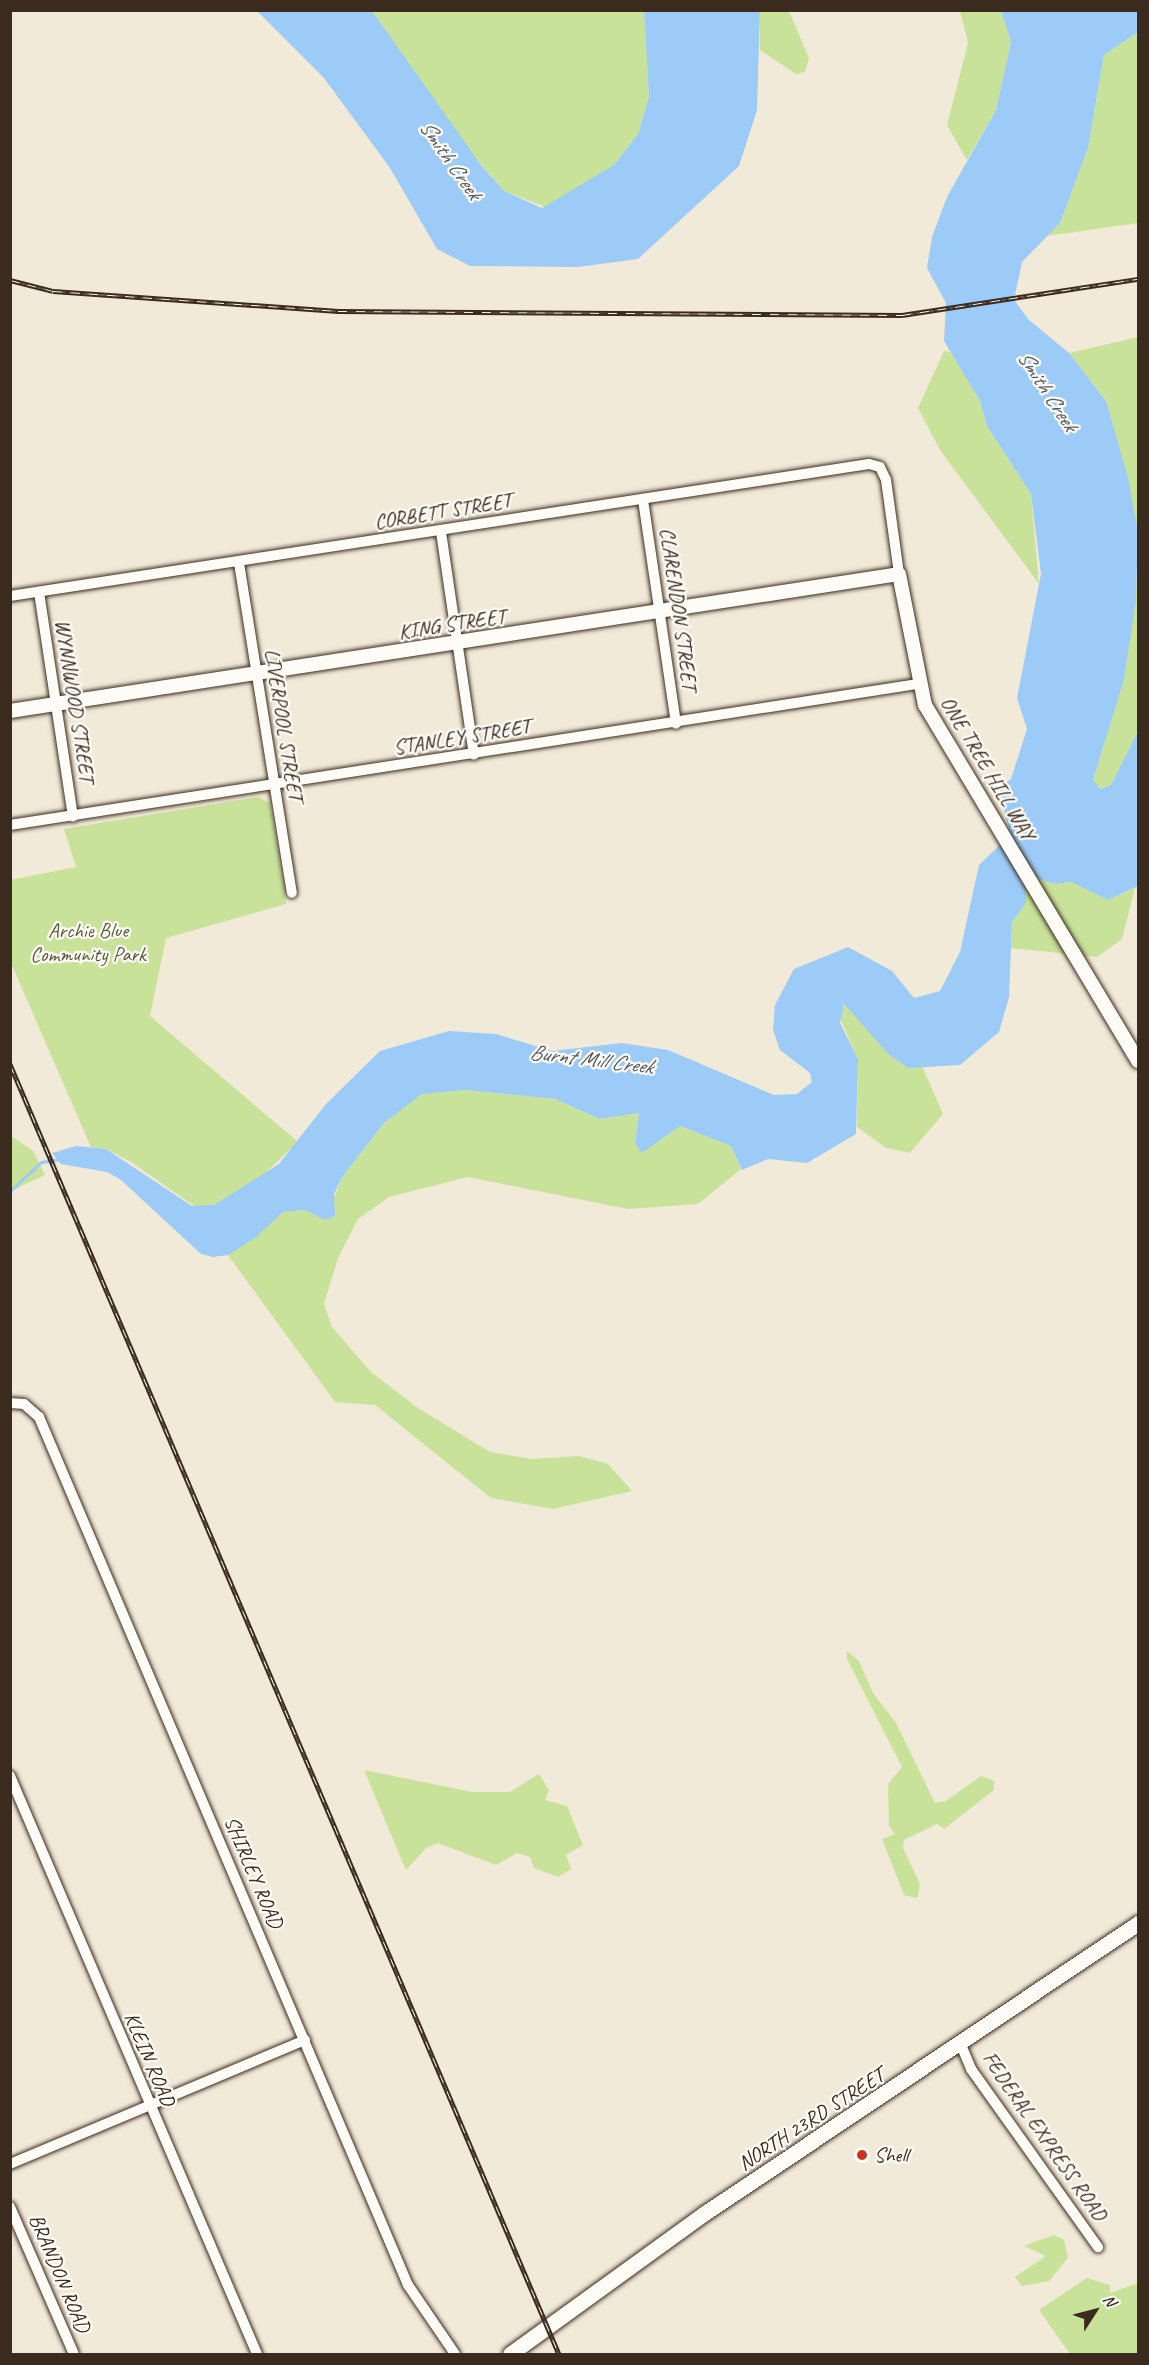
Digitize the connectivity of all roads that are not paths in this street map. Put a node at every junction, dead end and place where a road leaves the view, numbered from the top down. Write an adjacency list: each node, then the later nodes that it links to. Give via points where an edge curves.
1 (880, 468): 2 (street, CORBETT STREET, via 869,464); 5 (street, ONE TREE HILL WAY, via 886,480)
2 (643, 500): 3 (street, CORBETT STREET); 8 (street, CLARENDON STREET)
3 (441, 532): 4 (street, CORBETT STREET); 9 (street)
4 (239, 563): 6 (street, CORBETT STREET); 10 (street, LIVERPOOL STREET)
5 (899, 574): 8 (street, KING STREET); 11 (street, ONE TREE HILL WAY)
6 (39, 592): 7 (street, CORBETT STREET); 12 (street, WYNNWOOD STREET)
7 (10, 596)
8 (659, 611): 9 (street, KING STREET); 14 (street, CLARENDON STREET)
9 (458, 644): 10 (street, KING STREET); 15 (street)
10 (256, 674): 12 (street, KING STREET); 16 (street, LIVERPOOL STREET)
11 (918, 684): 14 (street, STANLEY STREET); 20 (street, ONE TREE HILL WAY, via 932,718)
12 (56, 704): 13 (street, KING STREET); 17 (street, WYNNWOOD STREET)
13 (10, 711)
14 (676, 723): 15 (street, STANLEY STREET)
15 (474, 755): 16 (street, STANLEY STREET)
16 (273, 785): 17 (street, STANLEY STREET); 19 (street, LIVERPOOL STREET)
17 (73, 816): 18 (street, STANLEY STREET)
18 (10, 825)
19 (292, 893)
20 (1138, 1060)
21 (10, 1403): 24 (street, SHIRLEY ROAD, via 24,1404 39,1417)
22 (10, 1776): 26 (street, KLEIN ROAD)
23 (1138, 1923): 25 (main road, NORTH 23RD STREET)
24 (305, 2040): 26 (street); 32 (street, SHIRLEY ROAD, via 408,2284)
25 (961, 2045): 29 (street, FEDERAL EXPRESS ROAD, via 971,2069); 33 (main road, NORTH 23RD STREET, via 687,2226)
26 (148, 2106): 27 (street); 31 (street, KLEIN ROAD)
27 (10, 2164)
28 (10, 2207): 30 (street, BRANDON ROAD)
29 (1098, 2247)
30 (74, 2355)
31 (257, 2355)
32 (455, 2355)
33 (510, 2355)

